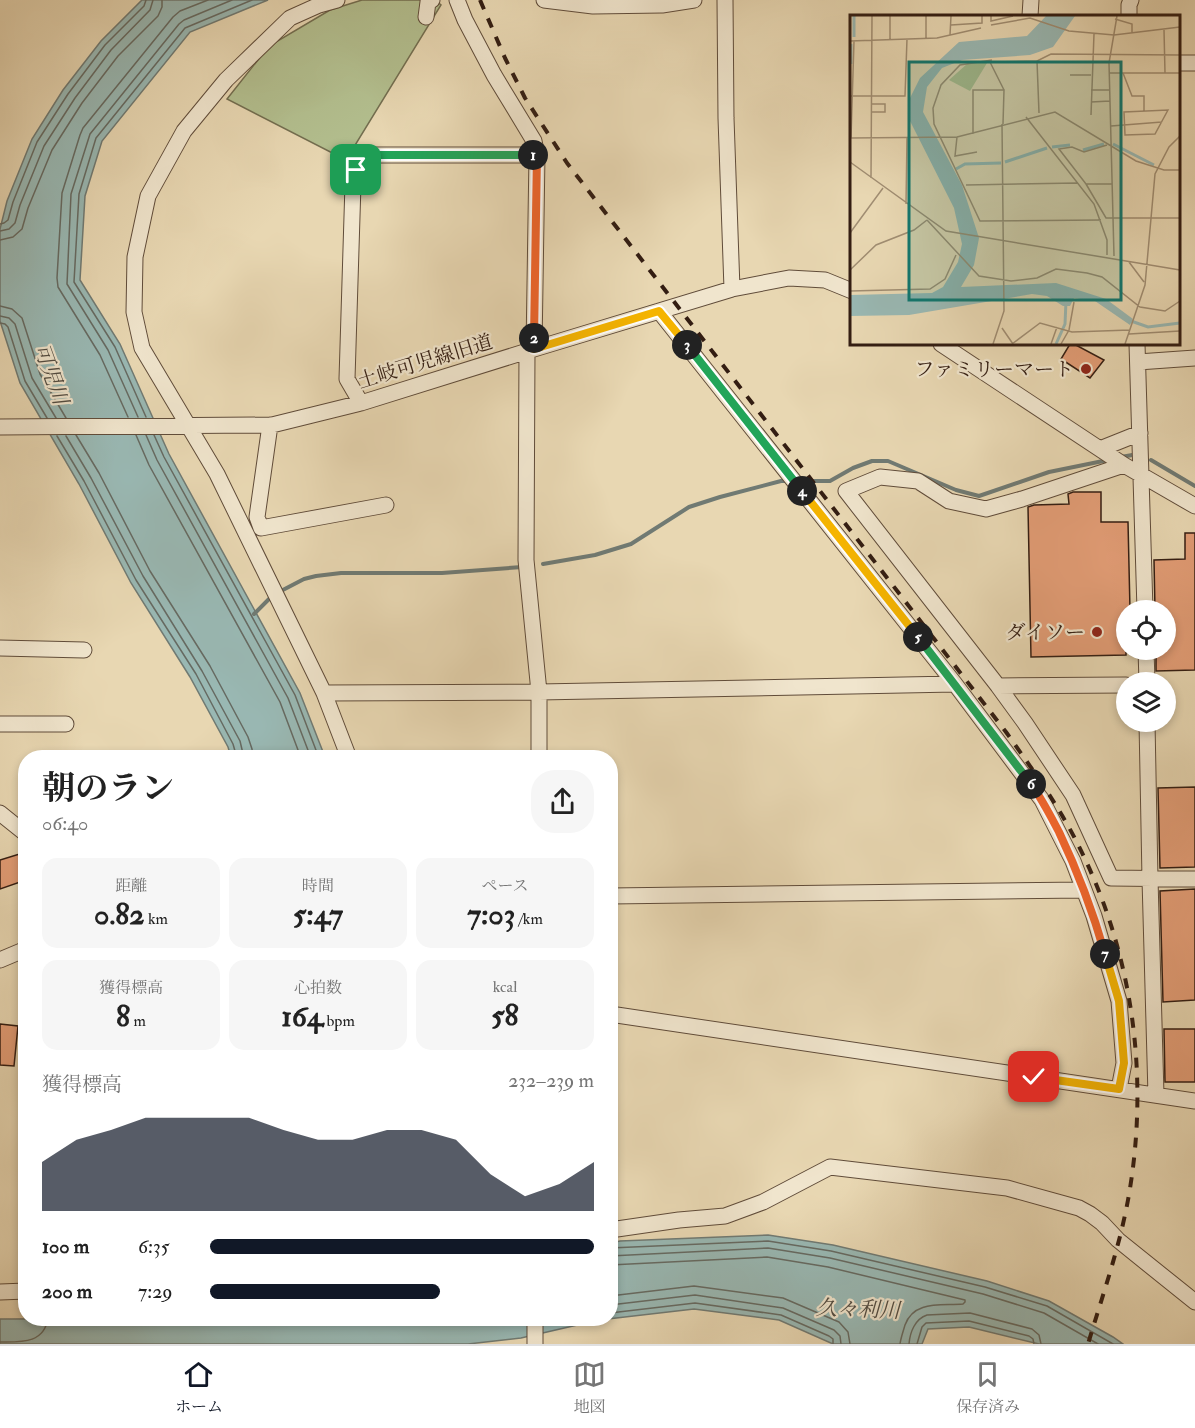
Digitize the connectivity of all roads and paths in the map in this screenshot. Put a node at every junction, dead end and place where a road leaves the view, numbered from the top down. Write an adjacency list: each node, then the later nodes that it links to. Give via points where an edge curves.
1 (337, 0): 23 (street, via 290,18 226,80 184,131 148,196 135,257 134,312 142,348)
2 (432, 0): 11 (street, via 428,2)
3 (458, 0): 12 (street, via 489,66 534,141)
4 (544, 0): 5 (street, via 592,6)
5 (694, 0)
6 (725, 0): 13 (street)
7 (1031, 0): 9 (street)
8 (1131, 0): 10 (street)
9 (1030, 15)
10 (1129, 15)
11 (426, 17)
12 (537, 155): 18 (street); 21 (street, via 365,155 360,159 353,184 347,379)
13 (732, 289): 14 (street, 土岐可児線旧道, via 789,278 825,280); 15 (street, 土岐可児線旧道)
14 (850, 290)
15 (659, 311): 18 (street, 土岐可児線旧道); 34 (street)
16 (943, 345): 26 (street)
17 (1137, 345): 20 (street)
18 (530, 350): 21 (street, 土岐可児線旧道); 37 (street, via 526,560)
19 (1195, 358): 20 (street)
20 (1138, 362): 25 (street)
21 (361, 403): 22 (street, 土岐可児線旧道)
22 (270, 425): 23 (street, 土岐可児線旧道); 29 (street, via 257,517 261,528)
23 (189, 426): 24 (street, 土岐可児線旧道); 38 (street, via 217,474)
24 (2, 427)
25 (1140, 433): 26 (street); 28 (street)
26 (1103, 451): 27 (street)
27 (1124, 465): 28 (street); 36 (street, via 986,509 949,501 918,481 880,477 846,490)
28 (1141, 474): 30 (street); 31 (street)
29 (386, 506)
30 (1195, 506)
31 (1145, 600)
32 (0, 648): 33 (street)
33 (84, 650)
34 (955, 684): 37 (street); 48 (street, via 1042,800)
35 (1116, 685): 36 (street)
36 (998, 686): 46 (street, via 1073,795 1111,878)
37 (539, 692): 38 (street); 43 (street)
38 (324, 693): 42 (street)
39 (0, 724): 40 (street)
40 (66, 724)
41 (1147, 732): 46 (street)
42 (346, 750)
43 (539, 750)
44 (0, 813): 45 (street)
45 (18, 828)
46 (1150, 879): 47 (street); 54 (street)
47 (1195, 879)
48 (1084, 890): 49 (street); 53 (street, via 1119,1001 1124,1063)
49 (618, 896)
50 (18, 952): 51 (street)
51 (0, 960)
52 (618, 1015): 53 (street)
53 (1119, 1089): 54 (street)
54 (1156, 1095): 55 (street)
55 (1194, 1102)
56 (618, 1229): 59 (street, via 725,1216 764,1202 830,1167 995,1186 1090,1214)
57 (18, 1291): 58 (street)
58 (0, 1292)
59 (1195, 1302)
60 (536, 1326): 61 (street)
61 (535, 1342)

